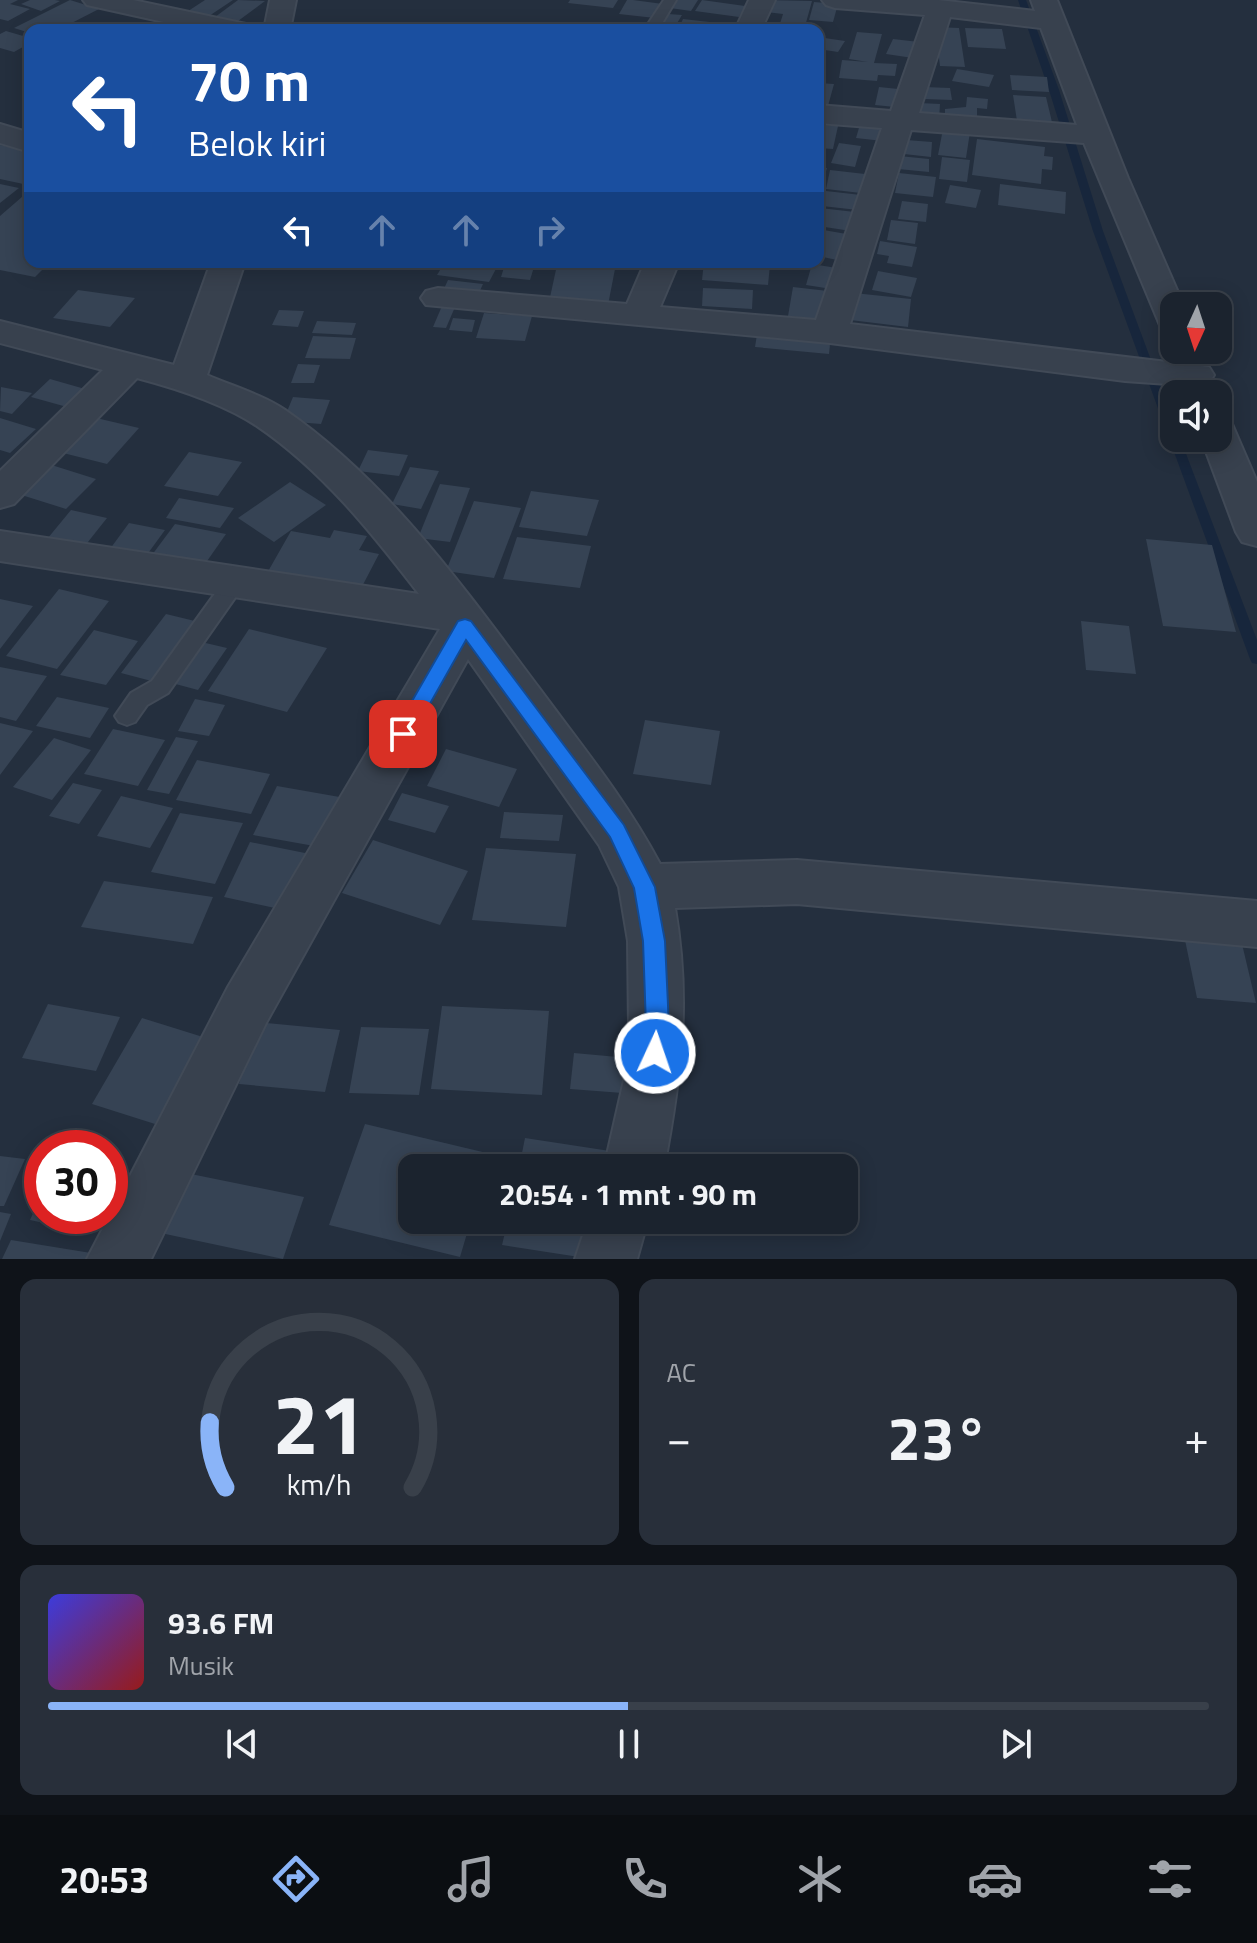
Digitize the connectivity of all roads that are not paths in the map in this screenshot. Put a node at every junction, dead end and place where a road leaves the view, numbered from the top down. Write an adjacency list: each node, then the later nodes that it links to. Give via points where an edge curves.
1 (96, 0): 8 (street)
2 (283, 0): 9 (street)
3 (670, 0): 10 (lane)
4 (762, 0): 11 (street)
5 (835, 0): 6 (street)
6 (952, 6): 7 (street); 13 (street)
7 (1039, 14): 15 (street)
8 (209, 24)
9 (278, 24)
10 (655, 24)
11 (751, 24)
12 (824, 115): 13 (street)
13 (899, 121): 15 (street); 23 (street)
14 (0, 133): 16 (street)
15 (1078, 134): 19 (street)
16 (24, 141)
17 (226, 268): 26 (street)
18 (659, 268): 21 (street)
19 (1160, 295)
20 (438, 298): 21 (street)
21 (639, 316): 23 (street)
22 (0, 332): 24 (street)
23 (830, 332): 25 (street, via 1125,370)
24 (129, 365): 26 (street); 28 (street)
25 (1189, 373)
26 (187, 380): 32 (street, via 268,416 313,450 382,517)
27 (1225, 452): 29 (street)
28 (0, 494)
29 (1257, 532)
30 (0, 546): 31 (street)
31 (235, 582): 32 (street); 33 (lane, via 160,687 139,699)
32 (463, 621): 34 (street, via 617,831); 38 (street, via 247,1005)
33 (127, 716)
34 (645, 887): 35 (street, via 797,882); 36 (street, via 654,941 657,1026)
35 (1257, 924)
36 (637, 1154)
37 (614, 1234): 39 (street)
38 (118, 1259)
39 (606, 1259)

